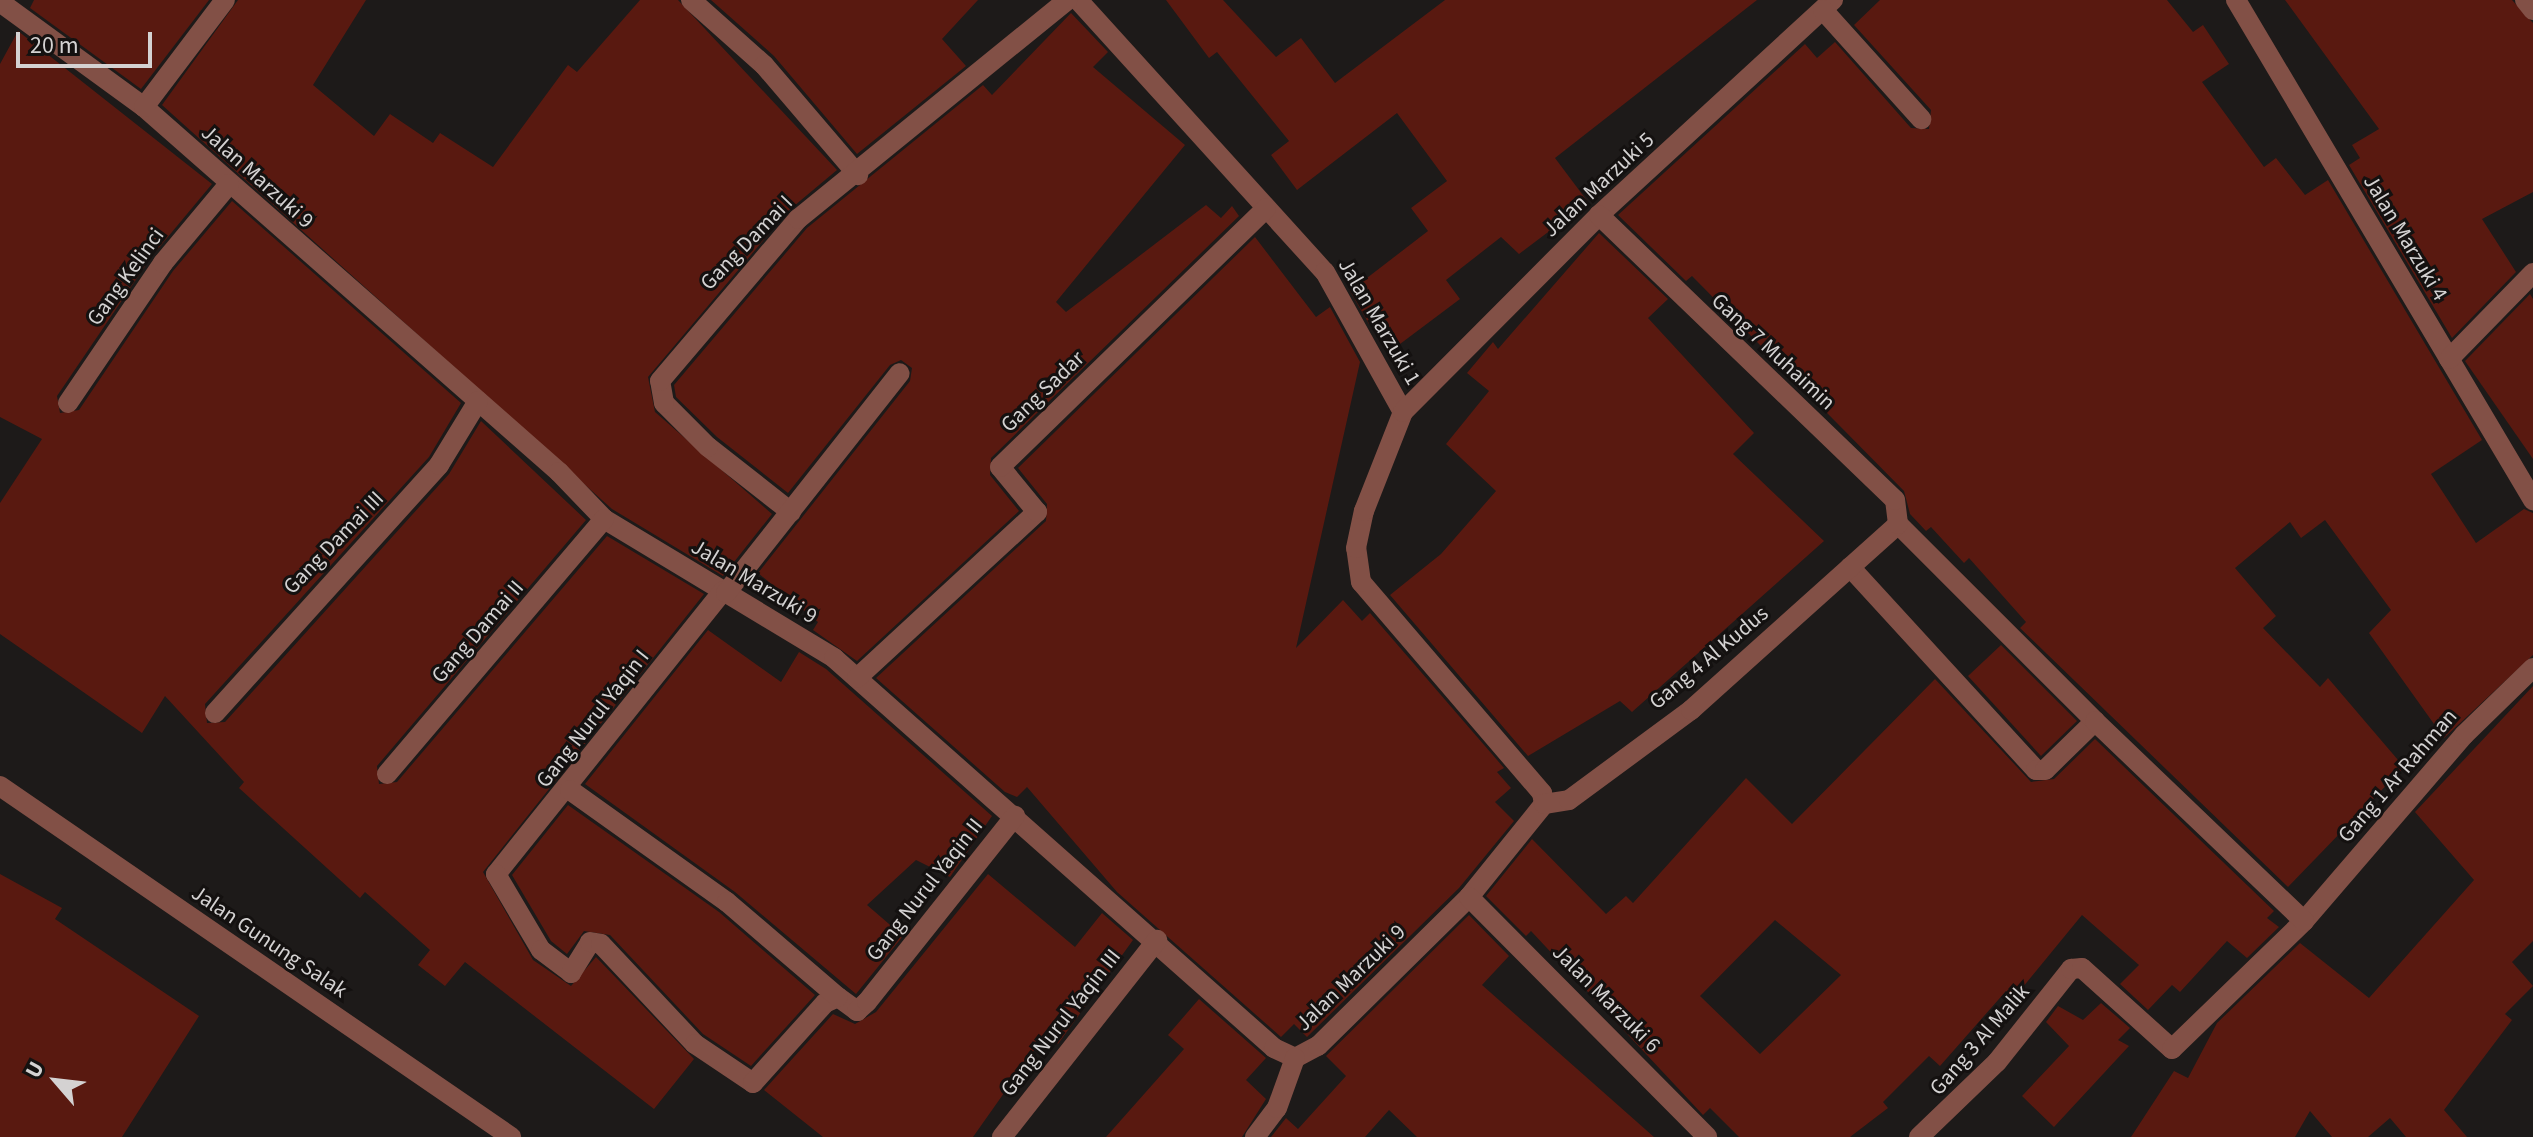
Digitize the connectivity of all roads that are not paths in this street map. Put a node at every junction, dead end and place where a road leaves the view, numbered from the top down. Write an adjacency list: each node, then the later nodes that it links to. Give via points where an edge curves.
1 (225, 0): 10 (street)
2 (691, 0): 12 (street, via 764,65)
3 (1067, 0): 12 (street, Gang Damai I)
4 (1078, 0): 14 (street, Jalan Marzuki 1)
5 (2236, 0): 17 (street, Jalan Marzuki 4)
6 (2525, 0): 9 (street)
7 (0, 2): 10 (street, Jalan Marzuki 9)
8 (1828, 5): 11 (street); 15 (street, Jalan Marzuki 5)
9 (2533, 10)
10 (144, 107): 13 (street, Jalan Marzuki 9)
11 (1921, 119)
12 (858, 175): 23 (street, Gang Damai I, via 798,219 658,388 708,447)
13 (229, 184): 19 (street, Jalan Marzuki 9); 20 (street, Gang Kelinci, via 163,263)
14 (1266, 208): 21 (street, Jalan Marzuki 1, via 1325,272); 29 (street, Gang Sadar, via 1000,467 1037,512)
15 (1599, 215): 21 (street, Jalan Marzuki 5); 25 (street, Gang 7 Muhaimin, via 1895,500)
16 (2533, 273): 17 (street)
17 (2449, 359): 22 (street, Jalan Marzuki 4)
18 (900, 373): 23 (street)
19 (478, 401): 24 (street, Jalan Marzuki 9); 30 (street, Gang Damai III, via 439,465)
20 (68, 403)
21 (1403, 412): 35 (street, Jalan Marzuki 1, via 1364,511 1356,548 1361,582 1542,793)
22 (2533, 500)
23 (791, 512): 27 (street)
24 (604, 519): 27 (street, Jalan Marzuki 9); 32 (street, Gang Damai II)
25 (1895, 526): 26 (street, Gang 4 Al Kudus); 31 (street)
26 (1850, 567): 31 (street, via 2036,770 2045,770); 35 (street, Gang 4 Al Kudus, via 1691,710 1569,800)
27 (725, 592): 29 (street, Jalan Marzuki 9); 34 (street, Gang Nurul Yaqin I)
28 (2533, 668): 38 (street, Gang 1 Ar Rahman, via 2464,735)
29 (857, 678): 36 (street, Jalan Marzuki 9)
30 (215, 713)
31 (2095, 721): 38 (street)
32 (387, 774)
33 (0, 786): 43 (street, Jalan Gunung Salak)
34 (570, 790): 41 (street, via 727,902); 41 (street, Gang Nurul Yaqin I, via 496,874 541,950 571,973 590,942 601,944 695,1044 745,1081 761,1081 825,1003)
35 (1544, 804): 37 (street)
36 (1015, 816): 39 (street, Jalan Marzuki 9); 41 (street, Gang Nurul Yaqin II, via 873,995 857,1011)
37 (1469, 897): 42 (street, Jalan Marzuki 9, via 1318,1046); 46 (street, Jalan Marzuki 6)
38 (2304, 921): 40 (street, Gang 1 Ar Rahman, via 2172,1049 2082,968)
39 (1157, 940): 42 (street, Jalan Marzuki 9, via 1274,1048); 44 (street, Gang Nurul Yaqin III)
40 (2071, 969): 47 (street, Gang 3 Al Malik, via 1977,1084)
41 (838, 997)
42 (1295, 1058): 45 (street, via 1277,1108)
43 (511, 1137)
44 (1002, 1137)
45 (1255, 1137)
46 (1707, 1137)
47 (1919, 1137)

